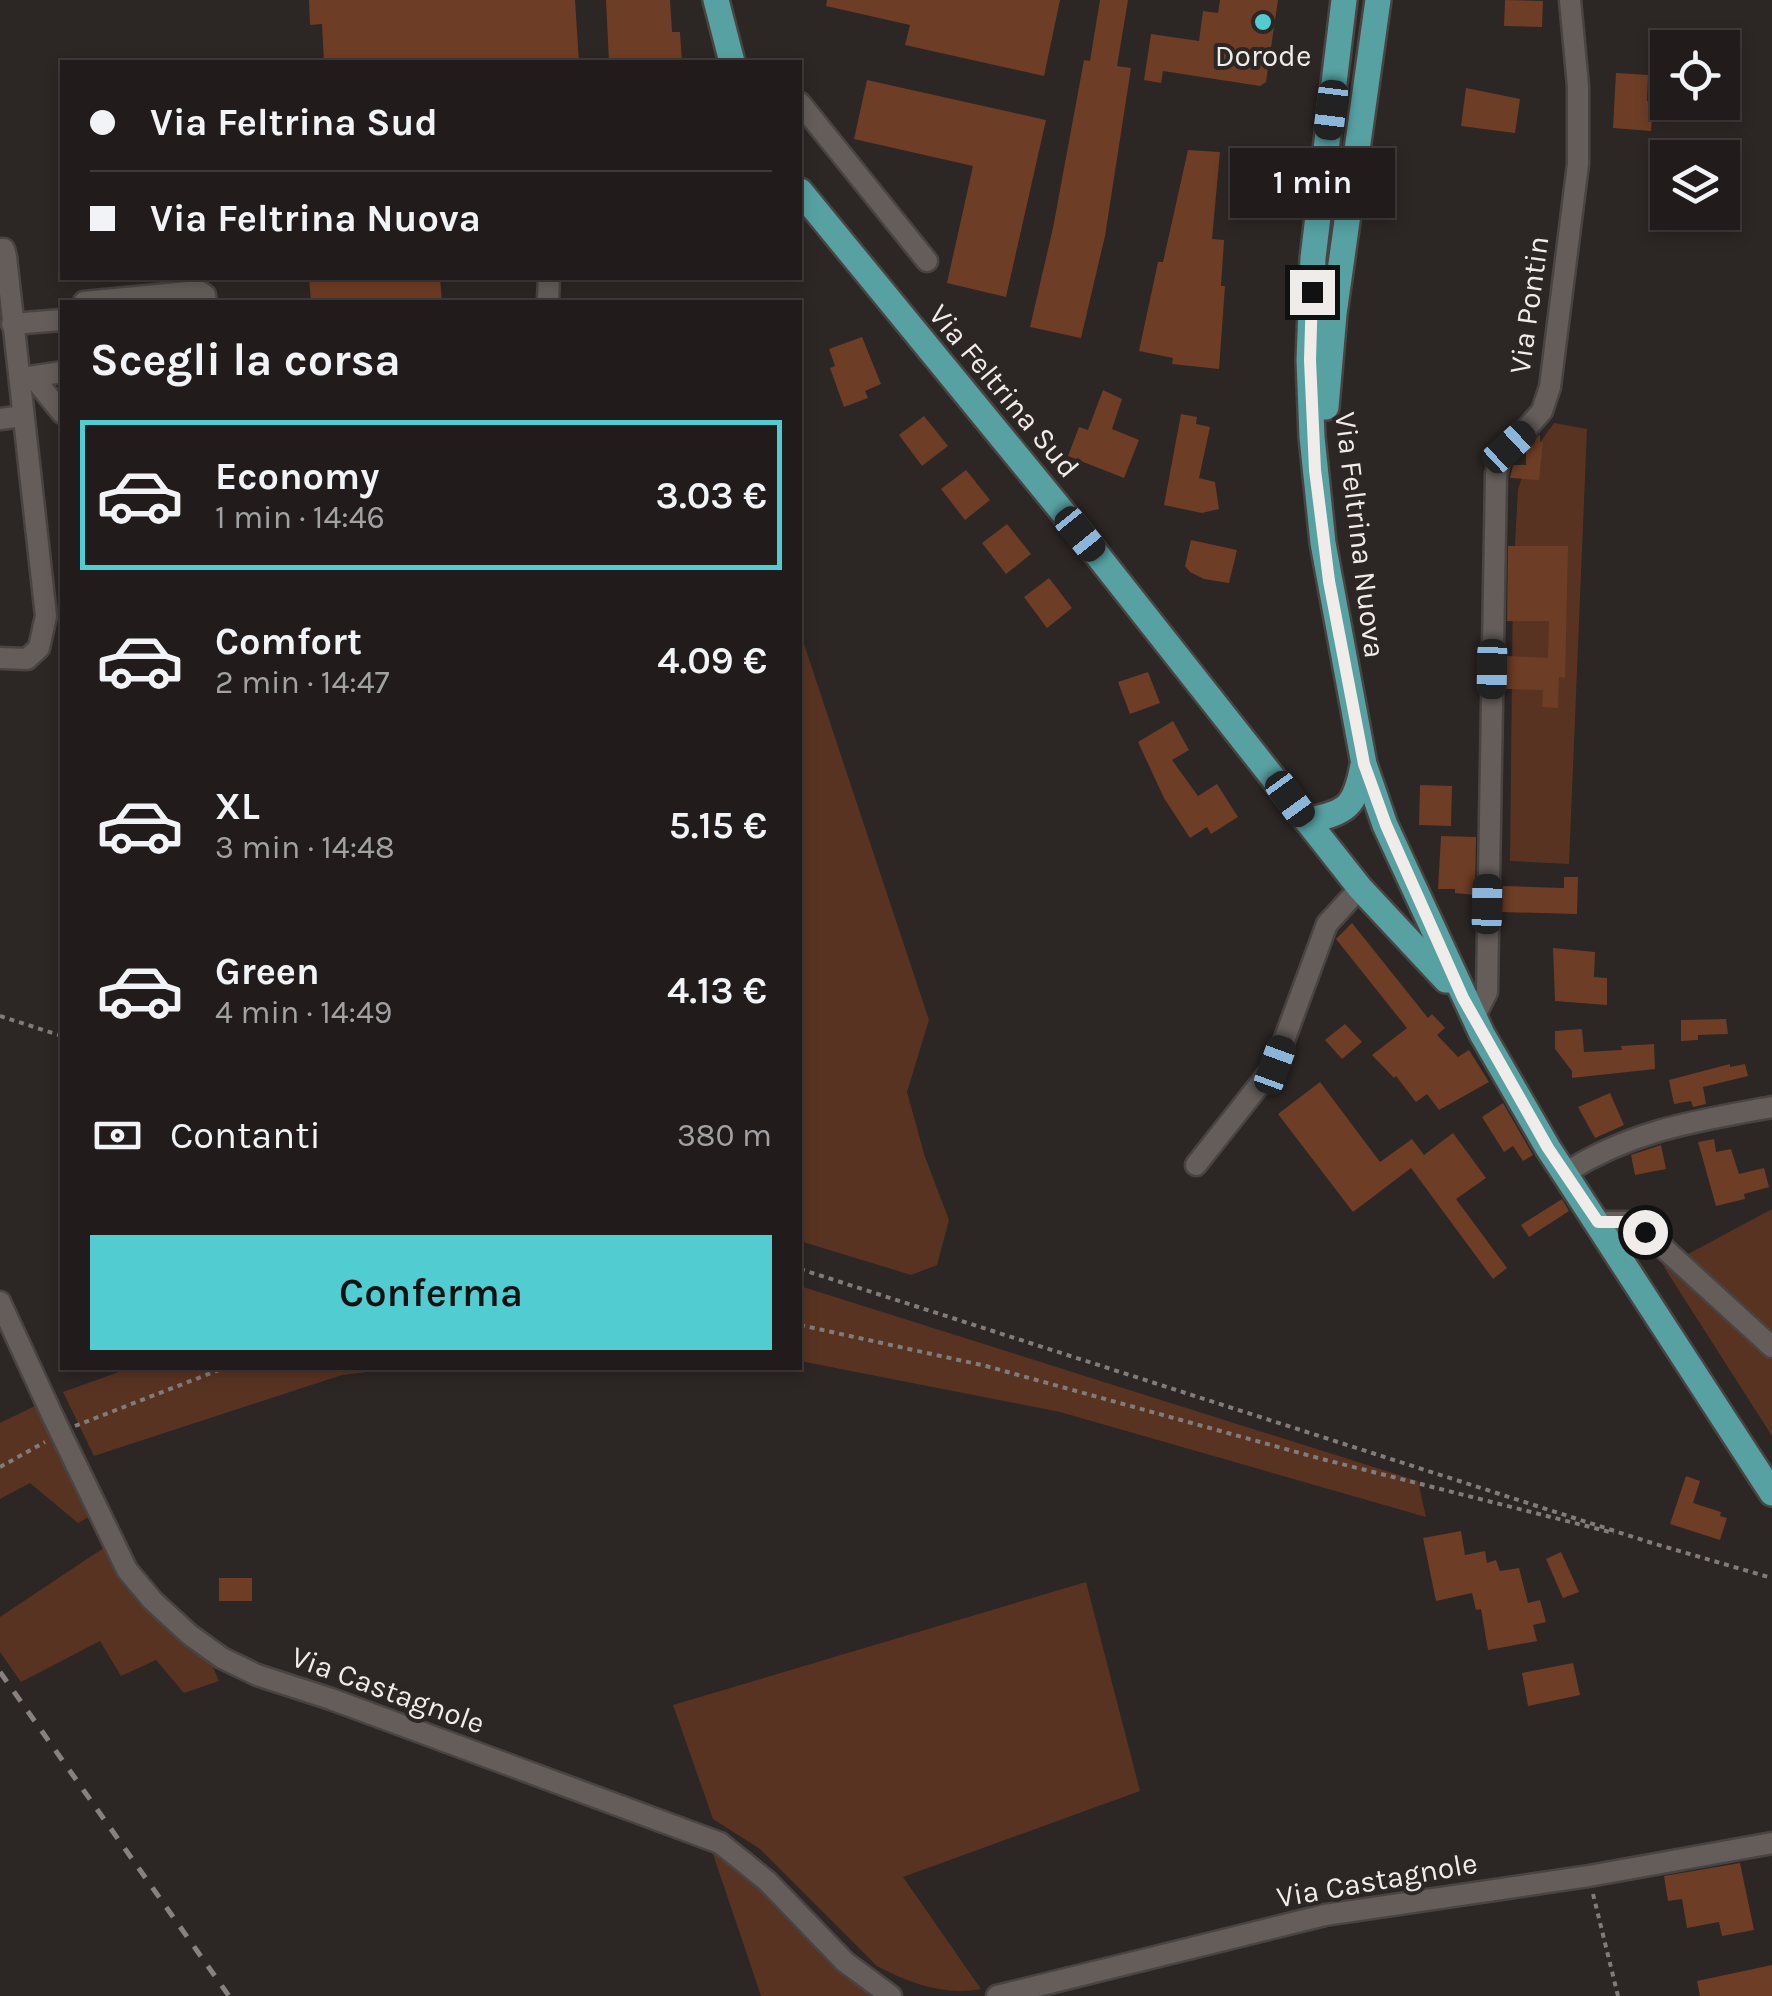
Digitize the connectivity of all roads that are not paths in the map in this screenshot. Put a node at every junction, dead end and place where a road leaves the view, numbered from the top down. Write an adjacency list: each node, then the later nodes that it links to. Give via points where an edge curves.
1 (716, 0): 5 (main road)
2 (1344, 0): 19 (main road, Via Feltrina Nuova, via 1312,275 1312,437)
3 (1378, 0): 19 (main road, via 1327,377)
4 (1570, 0): 24 (street, Via Pontin, via 1578,164 1550,387 1542,411 1500,459 1496,474 1487,992)
5 (731, 60)
6 (802, 105): 9 (street)
7 (802, 194): 22 (main road, Via Feltrina Sud)
8 (3, 253): 13 (street)
9 (927, 261)
10 (105, 300): 11 (street, via 200,291)
11 (206, 300)
12 (60, 320): 13 (street)
13 (12, 324): 15 (street)
14 (60, 372): 15 (street)
15 (26, 378): 16 (street); 17 (street)
16 (60, 412)
17 (22, 416): 18 (street); 20 (street, via 46,616 39,648 28,658)
18 (0, 419)
19 (1322, 532): 21 (main road, Via Feltrina Nuova)
20 (0, 658)
21 (1364, 764): 22 (main road, via 1352,804); 24 (main road, Via Feltrina Nuova)
22 (1307, 821): 23 (main road, Via Feltrina Sud)
23 (1360, 888): 24 (main road, Via Feltrina Sud); 26 (street, via 1327,924 1275,1065)
24 (1468, 1008): 27 (main road)
25 (1772, 1107): 27 (street, via 1642,1135)
26 (1196, 1165)
27 (1566, 1174): 28 (main road)
28 (1598, 1222): 30 (street, via 1628,1222 1645,1232); 31 (main road)
29 (0, 1302): 33 (street, Via Castagnole, via 127,1570 190,1635 258,1676 720,1843 845,1962)
30 (1772, 1346)
31 (1772, 1493)
32 (1772, 1842): 34 (street, Via Castagnole, via 1325,1915)
33 (891, 1996)
34 (997, 1996)

